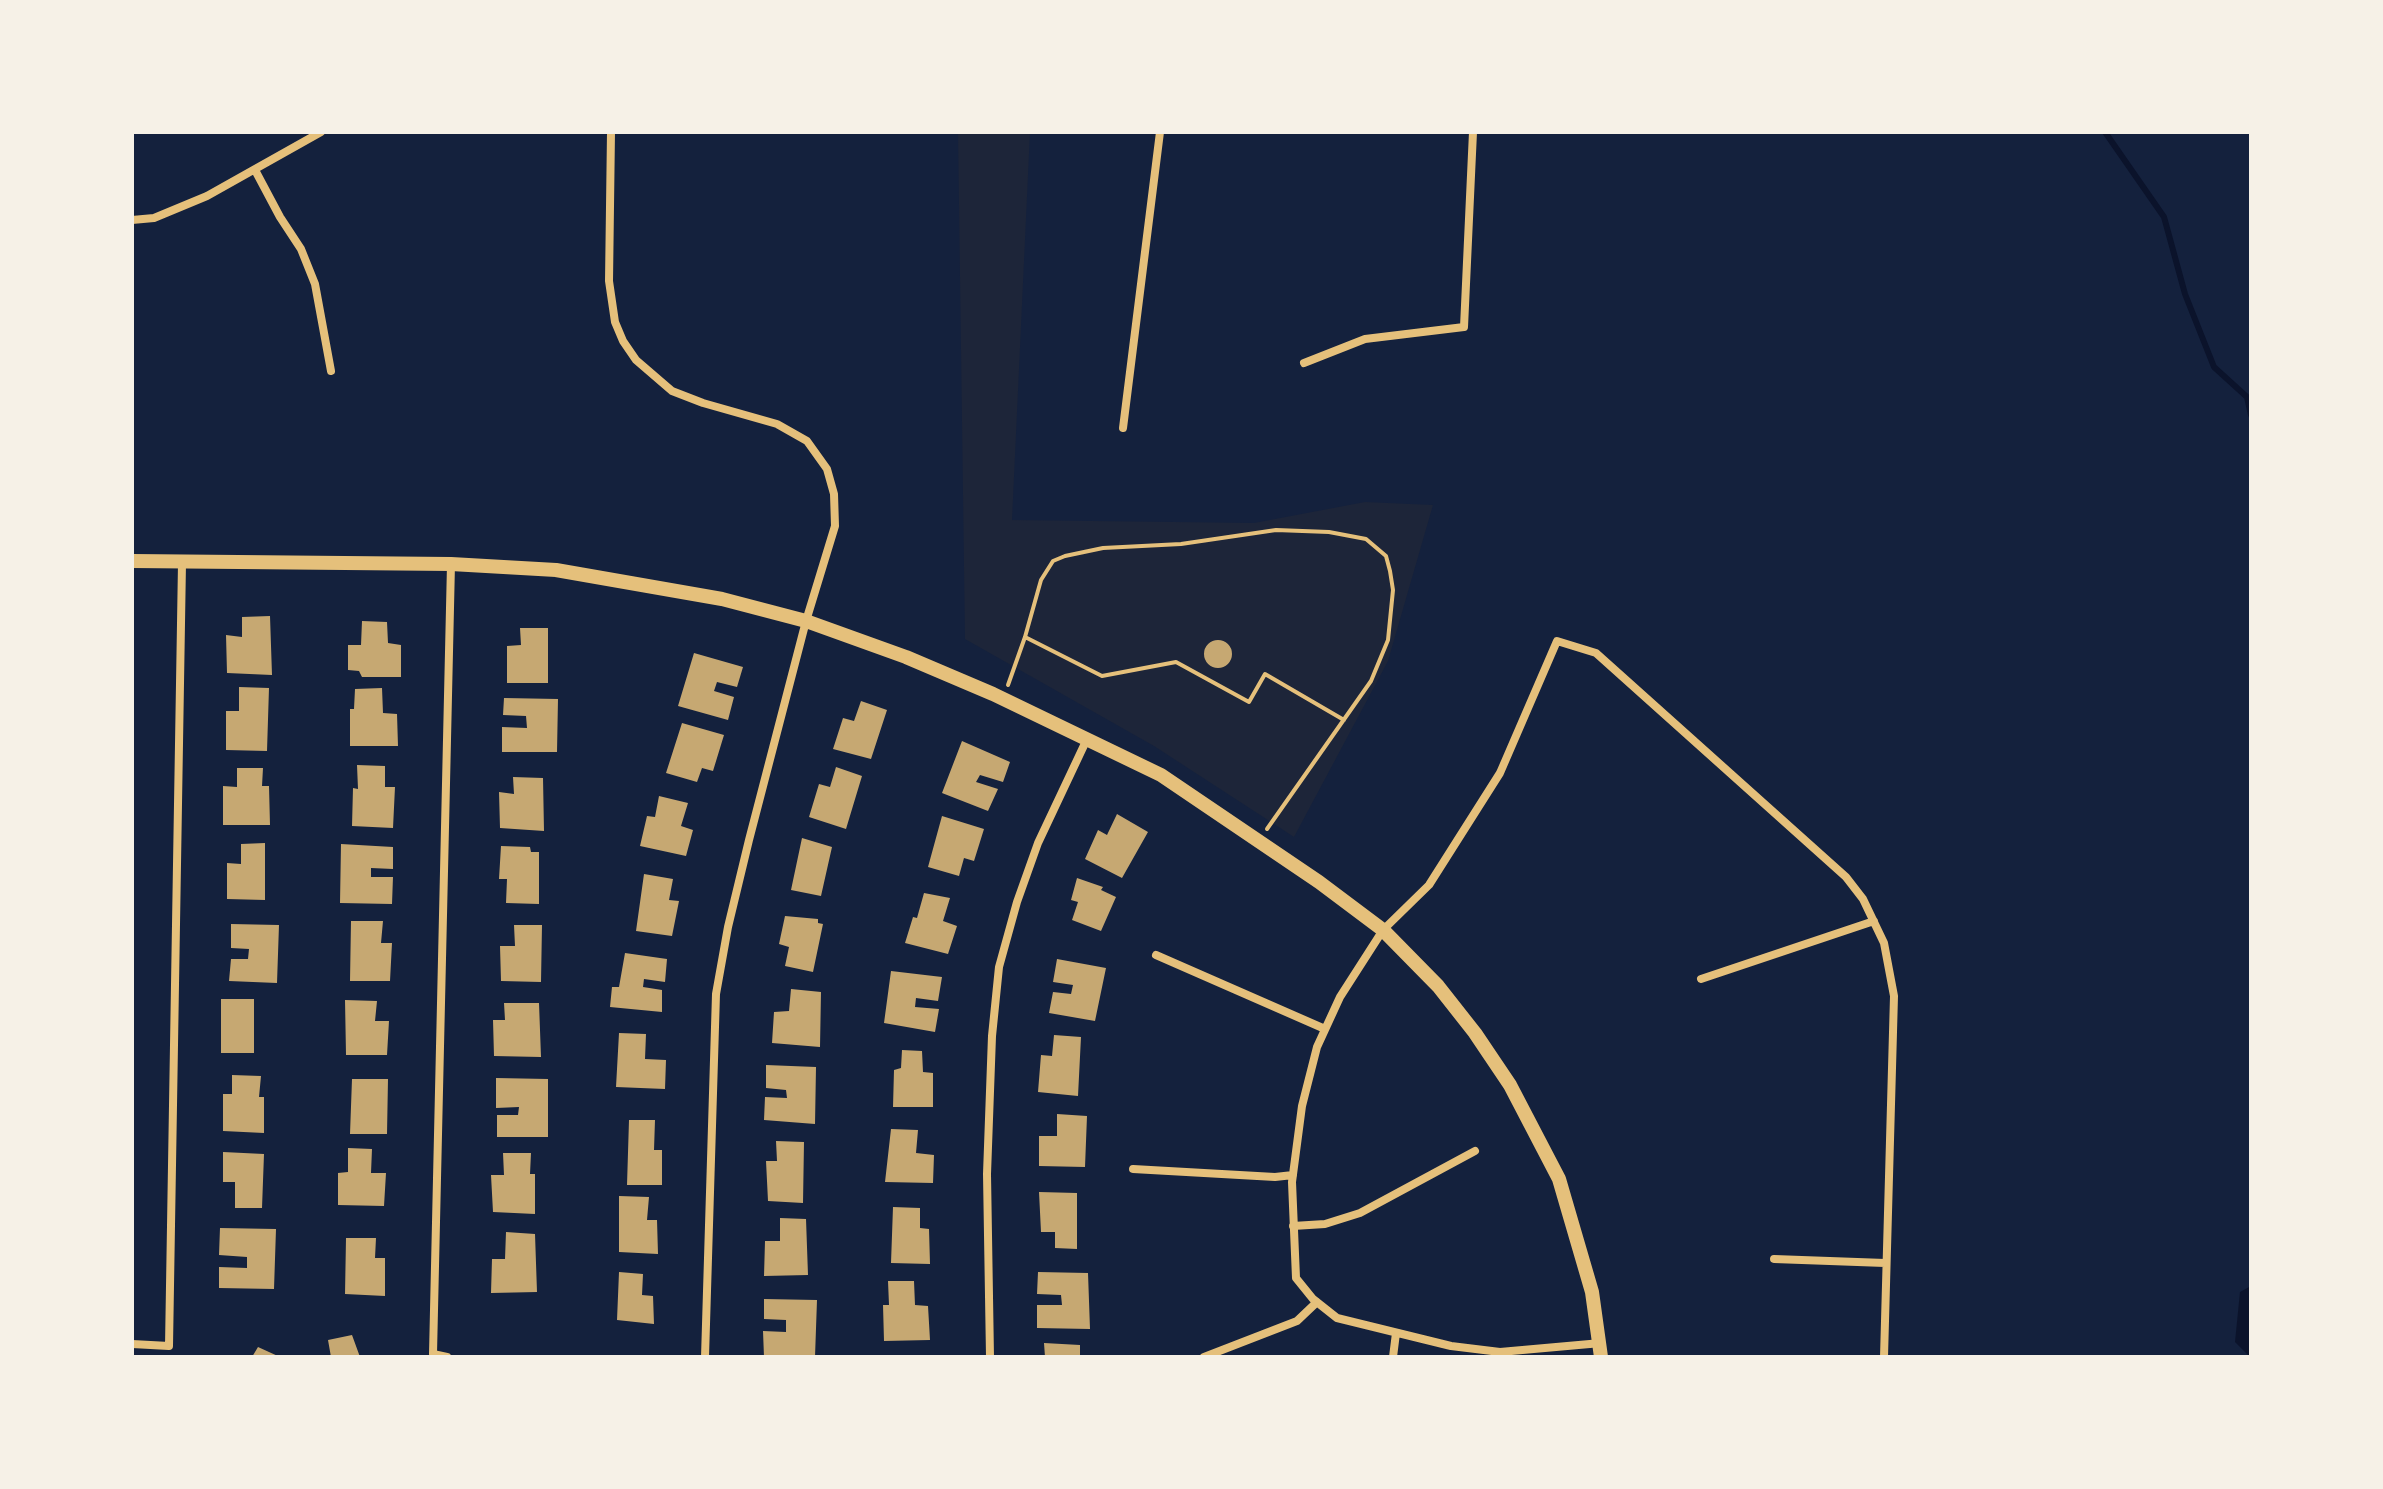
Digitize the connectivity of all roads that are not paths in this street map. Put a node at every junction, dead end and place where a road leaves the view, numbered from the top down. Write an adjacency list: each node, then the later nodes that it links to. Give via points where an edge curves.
1 (321, 132): 5 (street)
2 (611, 132): 13 (street, via 609,281 623,341 636,360 672,391 777,424 807,441 827,469 835,526)
3 (1160, 132): 9 (street)
4 (1473, 132): 7 (street, via 1464,327 1365,339)
5 (255, 170): 6 (street, via 154,218); 8 (street, via 315,284)
6 (132, 220)
7 (1304, 363)
8 (331, 371)
9 (1123, 428)
10 (132, 561): 11 (street)
11 (182, 563): 12 (street); 28 (street, via 169,1346)
12 (451, 564): 13 (street, via 556,570 722,599); 31 (street, via 433,1354)
13 (806, 621): 14 (street, via 906,657); 32 (street, via 728,927 716,994)
14 (1087, 739): 16 (street, via 1161,775); 33 (street, via 1038,843 999,967 987,1174)
15 (1874, 921): 16 (street, via 1846,877 1596,653 1557,641 1500,773 1429,885); 18 (street); 25 (street, via 1887,954 1894,996)
16 (1383, 930): 19 (street); 29 (street, via 1475,1033 1510,1085 1559,1179 1589,1278)
17 (1156, 955): 19 (street)
18 (1701, 979)
19 (1325, 1029): 22 (street, via 1302,1106)
20 (1475, 1151): 23 (street, via 1360,1213 1325,1224)
21 (1133, 1169): 22 (street)
22 (1293, 1175): 23 (street)
23 (1293, 1226): 26 (street, via 1296,1278)
24 (1774, 1259): 25 (street)
25 (1885, 1263): 36 (street)
26 (1317, 1302): 27 (street, via 1337,1318); 34 (street, via 1297,1321)
27 (1396, 1333): 30 (street, via 1451,1346); 35 (street)
28 (132, 1344)
29 (1601, 1350): 30 (street)
30 (1551, 1353)
31 (447, 1357)
32 (705, 1357)
33 (990, 1357)
34 (1204, 1357)
35 (1393, 1357)
36 (1884, 1357)

